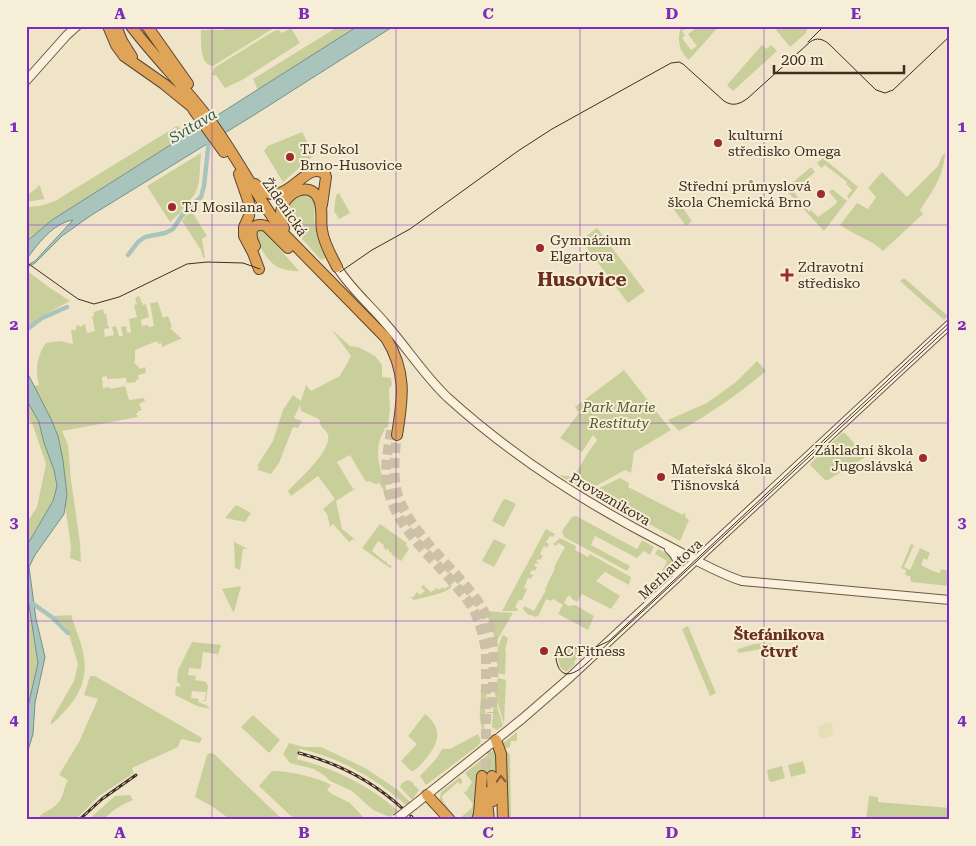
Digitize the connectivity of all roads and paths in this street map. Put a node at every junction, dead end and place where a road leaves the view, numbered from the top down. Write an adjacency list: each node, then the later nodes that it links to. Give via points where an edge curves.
1 (71, 26): 8 (main road)
2 (76, 26): 8 (main road)
3 (108, 26): 10 (highway, via 121,53)
4 (116, 26): 10 (highway, via 128,52)
5 (123, 26): 9 (highway, Židenická)
6 (131, 26): 9 (highway, Židenická)
7 (147, 26): 12 (highway, via 185,80)
8 (67, 35): 11 (main road)
9 (141, 44): 12 (highway, Židenická)
10 (149, 73): 12 (highway)
11 (26, 81)
12 (194, 104): 13 (highway, Židenická)
13 (241, 172): 14 (highway, via 261,189 273,194 284,192 313,171 321,171 326,178); 15 (highway, Židenická); 15 (highway, Židenická, via 268,222); 15 (highway, via 250,206 244,236 259,269 262,258 251,234 256,226 266,226)
14 (321, 212): 15 (highway, via 318,197 310,190 299,191 287,199 279,216); 16 (highway, via 324,238)
15 (290, 246): 18 (highway, Židenická, via 347,302 376,336 390,359 396,385)
16 (337, 267): 19 (main road, Provazníkova, via 433,382 487,430 532,466 574,493)
17 (950, 324): 20 (main road, Merhautova)
18 (394, 432)
19 (665, 544): 20 (main road, Provazníkova); 21 (main road, via 677,558)
20 (698, 560): 21 (main road, Merhautova); 22 (main road, Provazníkova, via 731,577 750,582)
21 (676, 580): 23 (main road, Merhautova, via 568,680)
22 (950, 600)
23 (496, 740): 25 (main road, Merhautova); 32 (highway, one-way to 23, via 501,754)
24 (487, 776): 29 (highway); 30 (highway); 31 (highway)
25 (427, 795): 26 (main road, Merhautova, bridge); 27 (highway, via 430,805); 28 (highway)
26 (396, 819)
27 (442, 820)
28 (450, 820)
29 (477, 820)
30 (489, 820)
31 (495, 820)
32 (502, 820)

